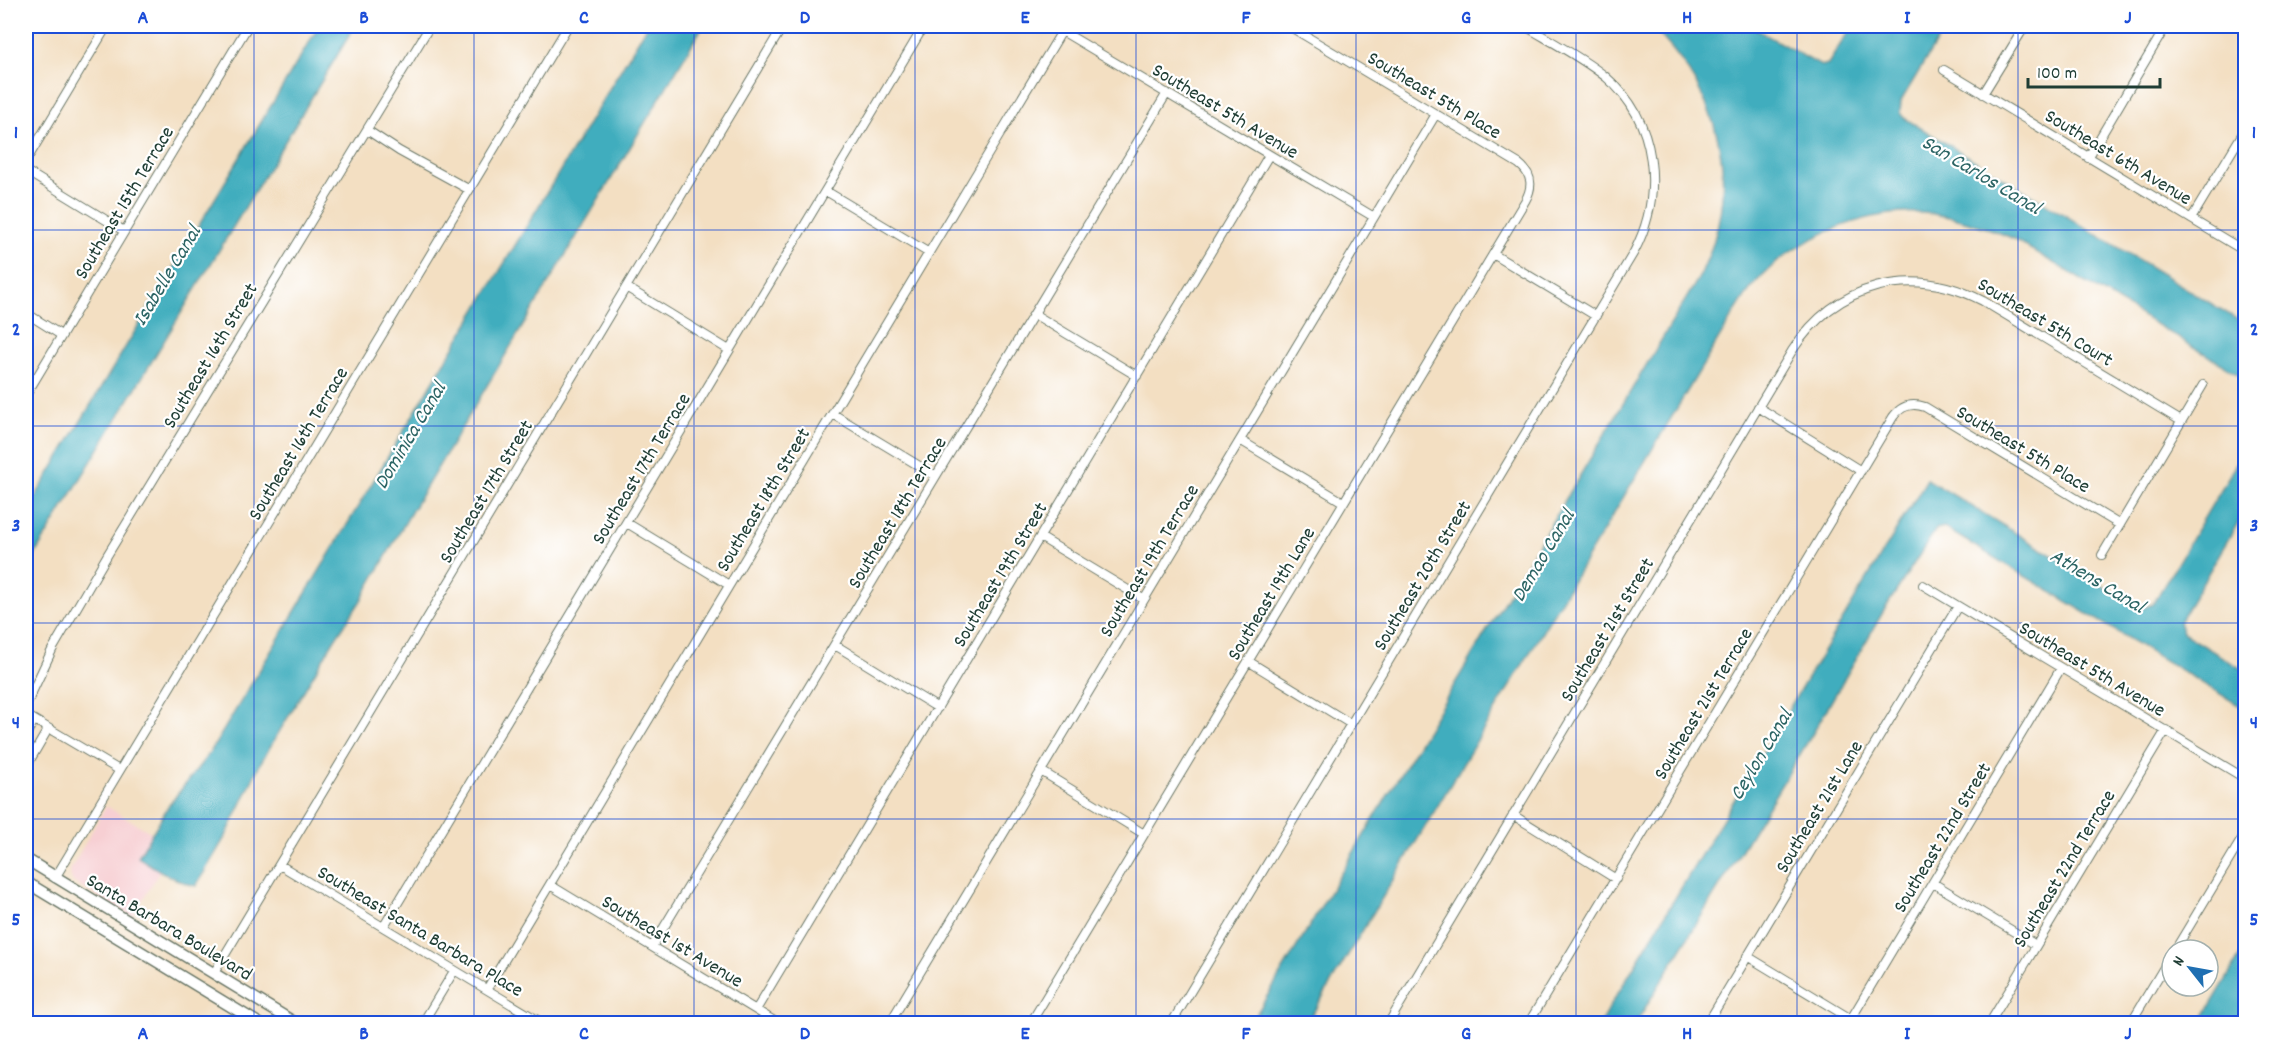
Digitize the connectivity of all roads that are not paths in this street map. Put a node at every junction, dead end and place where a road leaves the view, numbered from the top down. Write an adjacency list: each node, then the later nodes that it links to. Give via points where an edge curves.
1 (107, 26): 20 (street)
2 (248, 26): 27 (street, Southeast 15th Terrace)
3 (430, 26): 17 (street, Southeast 16th Street)
4 (568, 26): 23 (street, Southeast 16th Terrace)
5 (783, 26): 32 (street, Southeast 17th Street)
6 (924, 26): 24 (street, Southeast 17th Terrace)
7 (1289, 26): 15 (street, Southeast 5th Place)
8 (1525, 26): 35 (street, Southeast 20th Street, via 1606,77 1630,106 1643,130 1653,175 1648,219 1634,252)
9 (2025, 26): 14 (street)
10 (2166, 26): 19 (street)
11 (1064, 28): 13 (street, Southeast 5th Avenue); 29 (street, Southeast 18th Street)
12 (1944, 70): 14 (street, Southeast 6th Avenue)
13 (1167, 93): 18 (street, Southeast 5th Avenue); 34 (street, Southeast 18th Terrace)
14 (1983, 94): 19 (street, Southeast 6th Avenue)
15 (1436, 114): 22 (street, Southeast 5th Place, via 1519,164); 25 (street, Southeast 19th Terrace)
16 (2246, 128): 26 (street)
17 (367, 130): 23 (street); 60 (street, Southeast 16th Street, via 108,554 52,650)
18 (1269, 155): 25 (street, Southeast 5th Avenue); 38 (street, Southeast 19th Street)
19 (2088, 158): 26 (street, Southeast 6th Avenue)
20 (26, 161)
21 (26, 171): 27 (street)
22 (1530, 177): 30 (street, Southeast 19th Lane, via 1528,196)
23 (468, 189): 69 (street, Southeast 16th Terrace)
24 (825, 191): 29 (street); 37 (street, Southeast 17th Terrace)
25 (1374, 217): 45 (street, Southeast 19th Terrace)
26 (2191, 219): 28 (street, Southeast 6th Avenue)
27 (124, 231): 36 (street, Southeast 15th Terrace)
28 (2246, 252)
29 (929, 254): 43 (street, Southeast 18th Street)
30 (1493, 254): 35 (street); 48 (street, Southeast 19th Lane)
31 (1883, 285): 42 (street, Southeast 21st Street, via 1845,299 1820,316 1800,338); 44 (street, Southeast 5th Court, via 1933,283 1970,294)
32 (626, 287): 37 (street); 76 (street, Southeast 17th Street)
33 (26, 313): 36 (street)
34 (1034, 314): 38 (street); 47 (street, Southeast 18th Terrace)
35 (1596, 316): 64 (street, Southeast 20th Street)
36 (62, 335): 40 (street, Southeast 15th Terrace)
37 (729, 350): 49 (street, Southeast 17th Terrace)
38 (1137, 376): 51 (street, Southeast 19th Street)
39 (2203, 385): 44 (street)
40 (26, 395)
41 (1910, 405): 46 (street, Southeast 21st Terrace, via 1896,412); 50 (street, Southeast 5th Place, via 1925,407)
42 (1758, 407): 46 (street); 72 (street, Southeast 21st Street)
43 (833, 414): 47 (street); 53 (street, Southeast 18th Street)
44 (2181, 421): 50 (street)
45 (1240, 440): 48 (street); 55 (street, Southeast 19th Terrace)
46 (1861, 471): 78 (street, Southeast 21st Terrace)
47 (936, 476): 57 (street, Southeast 18th Terrace)
48 (1343, 502): 58 (street, Southeast 19th Lane)
49 (627, 523): 53 (street); 82 (street, Southeast 17th Terrace)
50 (2120, 525): 52 (street)
51 (1040, 537): 55 (street); 61 (street, Southeast 19th Street)
52 (2102, 555)
53 (729, 585): 81 (street, Southeast 18th Street)
54 (1923, 585): 56 (street, Southeast 5th Avenue)
55 (1143, 599): 70 (street, Southeast 19th Terrace)
56 (1958, 606): 59 (street, Southeast 5th Avenue); 86 (street, Southeast 21st Lane)
57 (835, 645): 61 (street); 85 (street, Southeast 18th Terrace)
58 (1248, 661): 64 (street); 74 (street, Southeast 19th Lane)
59 (2061, 668): 66 (street, Southeast 5th Avenue); 80 (street, Southeast 22nd Street)
60 (26, 705)
61 (938, 708): 91 (street, Southeast 19th Street)
62 (26, 715): 63 (street)
63 (34, 720): 65 (street); 67 (street)
64 (1351, 724): 100 (street, Southeast 20th Street)
65 (48, 729): 68 (street); 69 (street)
66 (2166, 730): 71 (street, Southeast 5th Avenue); 84 (street, Southeast 22nd Terrace)
67 (26, 735)
68 (26, 767)
69 (118, 770): 77 (street, Southeast 16th Terrace)
70 (1041, 771): 74 (street); 98 (street, Southeast 19th Terrace)
71 (2246, 779)
72 (1513, 815): 78 (street); 101 (street, Southeast 21st Street)
73 (2246, 832): 83 (street)
74 (1144, 834): 99 (street, Southeast 19th Lane)
75 (26, 859): 77 (main road, Santa Barbara Boulevard)
76 (280, 865): 82 (street, Southeast Santa Barbara Place); 88 (street, Southeast 17th Street)
77 (55, 878): 88 (main road, Santa Barbara Boulevard)
78 (1616, 879): 102 (street, Southeast 21st Terrace)
79 (26, 882): 93 (main road, Santa Barbara Boulevard)
80 (1933, 883): 84 (street); 92 (street, Southeast 22nd Street)
81 (550, 885): 85 (street, Southeast 1st Avenue); 90 (street, Southeast 18th Street)
82 (384, 926): 87 (street, Southeast Santa Barbara Place)
83 (2182, 938)
84 (2036, 945): 104 (street, Southeast 22nd Terrace)
85 (652, 947): 91 (street, Southeast 1st Avenue)
86 (1747, 956): 92 (street); 103 (street, Southeast 21st Lane)
87 (454, 970): 90 (street, Southeast Santa Barbara Place); 95 (street)
88 (214, 974): 94 (main road, Santa Barbara Boulevard)
89 (2160, 974): 105 (street)
90 (487, 989): 96 (street, Southeast Santa Barbara Place)
91 (756, 1010): 97 (street, Southeast 1st Avenue)
92 (1850, 1021)
93 (260, 1023)
94 (297, 1023)
95 (422, 1023)
96 (544, 1023)
97 (779, 1023)
98 (889, 1023)
99 (1030, 1023)
100 (1172, 1023)
101 (1388, 1023)
102 (1528, 1023)
103 (1707, 1023)
104 (1989, 1023)
105 (2130, 1023)

